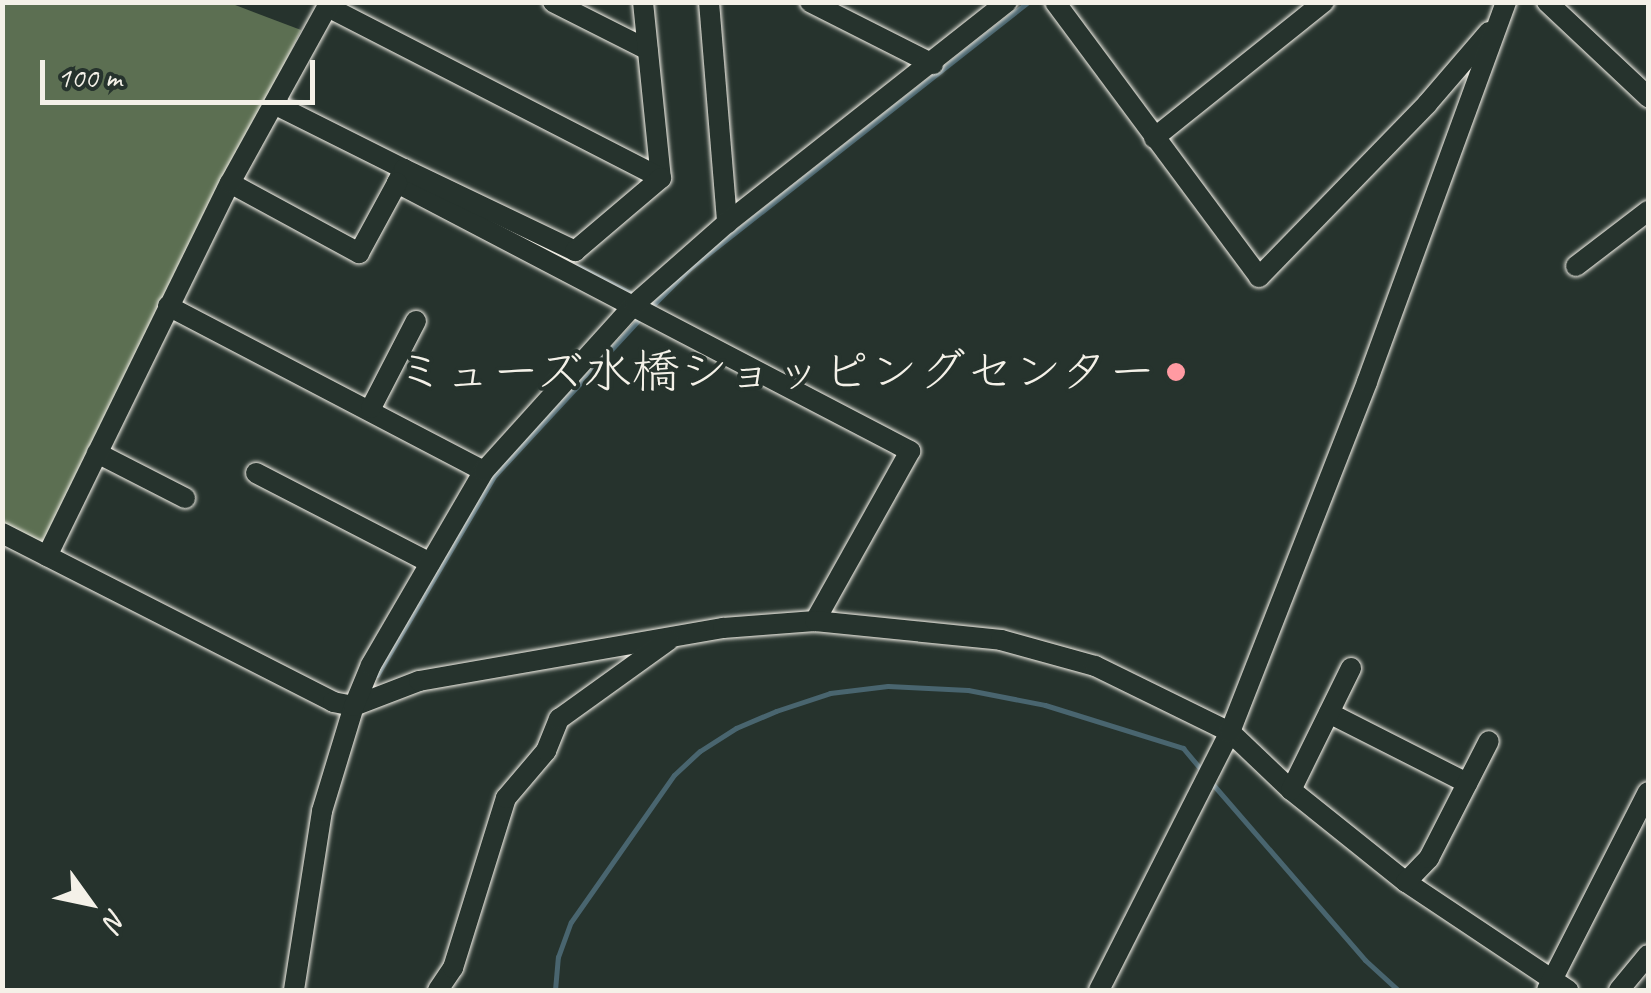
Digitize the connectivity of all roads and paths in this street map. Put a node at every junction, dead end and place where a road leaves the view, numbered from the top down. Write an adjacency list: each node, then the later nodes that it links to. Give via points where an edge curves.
1 (553, 2): 11 (street)
2 (643, 2): 11 (street)
3 (710, 2): 20 (street)
4 (810, 2): 12 (street)
5 (1007, 2): 12 (street)
6 (1055, 2): 15 (street)
7 (1324, 2): 15 (street)
8 (1547, 2): 13 (street)
9 (329, 5): 14 (street); 17 (street)
10 (1502, 12): 15 (street, via 1414,118 1260,277); 38 (street)
11 (648, 50): 17 (street)
12 (933, 64): 20 (street)
13 (1648, 97)
14 (274, 104): 16 (street); 18 (street)
15 (1154, 138)
16 (400, 176): 17 (street, via 575,251); 18 (street, via 358,252); 22 (street)
17 (661, 178)
18 (230, 183): 23 (street)
19 (1648, 211): 21 (street)
20 (727, 224): 22 (street)
21 (1576, 266)
22 (635, 304): 27 (street); 33 (street, via 910,450)
23 (168, 306): 25 (street); 26 (street)
24 (416, 322): 25 (street)
25 (371, 408): 27 (street)
26 (96, 453): 29 (street); 31 (street)
27 (484, 471): 32 (street)
28 (256, 474): 32 (street)
29 (185, 498)
30 (2, 534): 31 (street)
31 (47, 556): 36 (street, via 332,702)
32 (430, 563): 36 (street)
33 (815, 621): 34 (street); 38 (street, via 1001,640 1095,666)
34 (675, 636): 36 (street, via 419,681); 47 (street, via 560,719 546,751 506,798 453,968)
35 (1352, 668): 37 (street)
36 (354, 706): 46 (street, via 322,811)
37 (1329, 713): 40 (street); 41 (street)
38 (1230, 732): 41 (street); 48 (street)
39 (1489, 740): 40 (street)
40 (1467, 782): 43 (street, via 1428,858)
41 (1291, 790): 43 (street)
42 (1648, 792): 45 (street)
43 (1406, 882): 45 (street)
44 (1648, 955): 49 (street)
45 (1556, 987)
46 (294, 990)
47 (438, 990)
48 (1099, 990)
49 (1619, 990)

